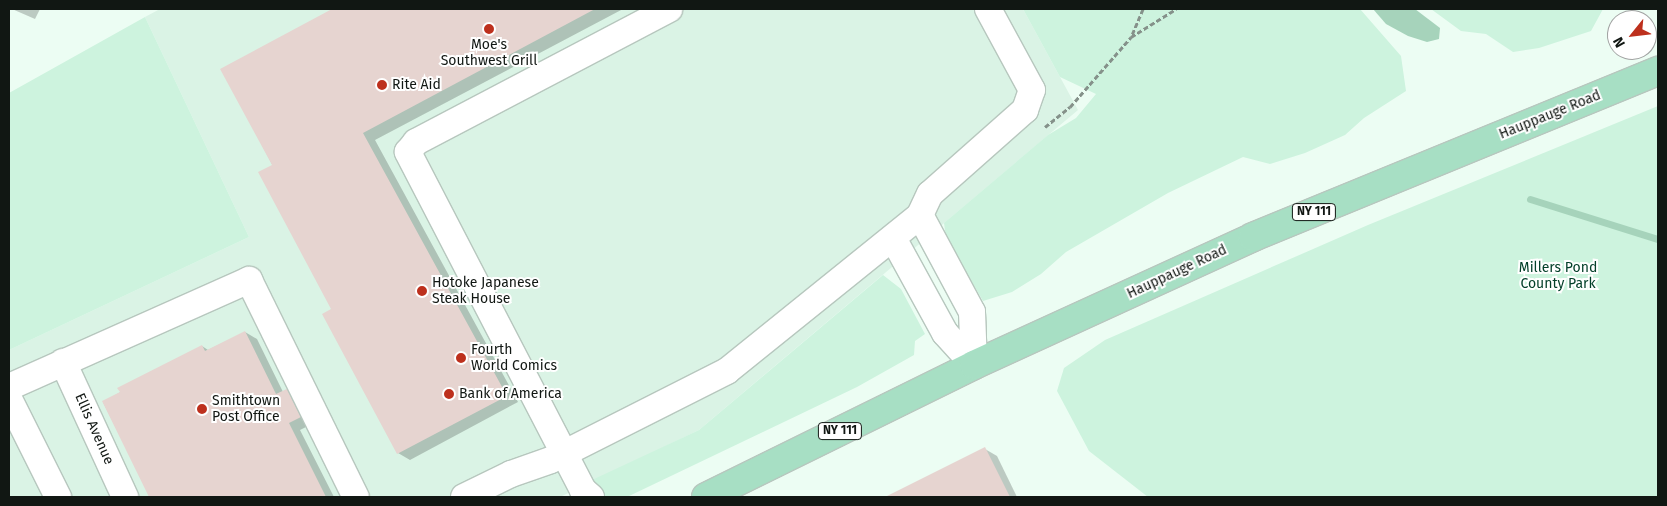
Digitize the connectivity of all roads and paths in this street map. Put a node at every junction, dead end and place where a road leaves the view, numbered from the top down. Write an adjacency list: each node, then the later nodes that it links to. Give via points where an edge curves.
1 (670, 9): 12 (street, via 416,142 408,152)
2 (988, 9): 6 (street, via 1032,90 1025,110 930,194)
3 (1143, 9): 4 (path, via 1131,37)
4 (1176, 9)
5 (1658, 70): 9 (main road, Hauppauge Road / NY 111, via 1254,237)
6 (920, 215): 7 (street); 9 (street, via 972,312)
7 (893, 238): 9 (street, via 945,333); 12 (street, via 854,266 727,371)
8 (63, 362): 10 (street); 14 (street, Ellis Avenue); 15 (street, via 249,280)
9 (974, 365): 19 (main road, Hauppauge Road / NY 111)
10 (9, 387)
11 (9, 399): 13 (street)
12 (558, 457): 16 (street, via 511,474); 17 (street); 18 (street)
13 (58, 497)
14 (125, 497)
15 (356, 497)
16 (464, 497)
17 (569, 497)
18 (591, 497)
19 (706, 497)

